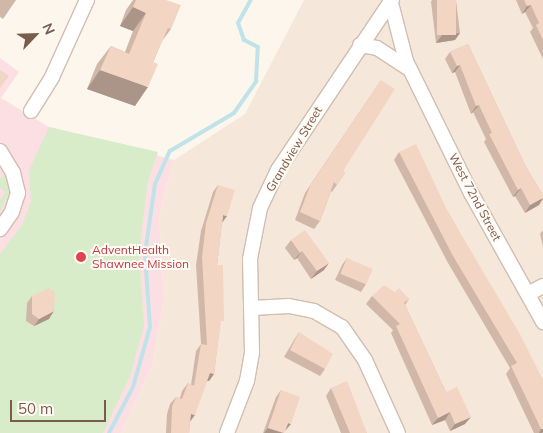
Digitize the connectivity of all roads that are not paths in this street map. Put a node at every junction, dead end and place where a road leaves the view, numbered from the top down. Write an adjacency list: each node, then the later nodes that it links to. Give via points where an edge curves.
1 (87, 0): 5 (street)
2 (392, 2): 3 (street, Grandview Street); 4 (street, West 72nd Street, via 402,51)
3 (360, 45): 4 (street, West 72nd Street, via 377,48); 10 (street, Grandview Street, via 278,170 260,208 250,259)
4 (410, 70): 9 (street, West 72nd Street, via 471,193)
5 (32, 111)
6 (0, 151): 7 (street, via 13,173 18,193 12,212)
7 (0, 229)
8 (543, 286): 9 (street)
9 (528, 294): 11 (street, West 72nd Street)
10 (252, 308): 12 (street, Grandview Street, via 252,352 247,381); 13 (street, via 289,306 314,311 342,328 365,360)
11 (543, 322)
12 (227, 433)
13 (398, 433)

